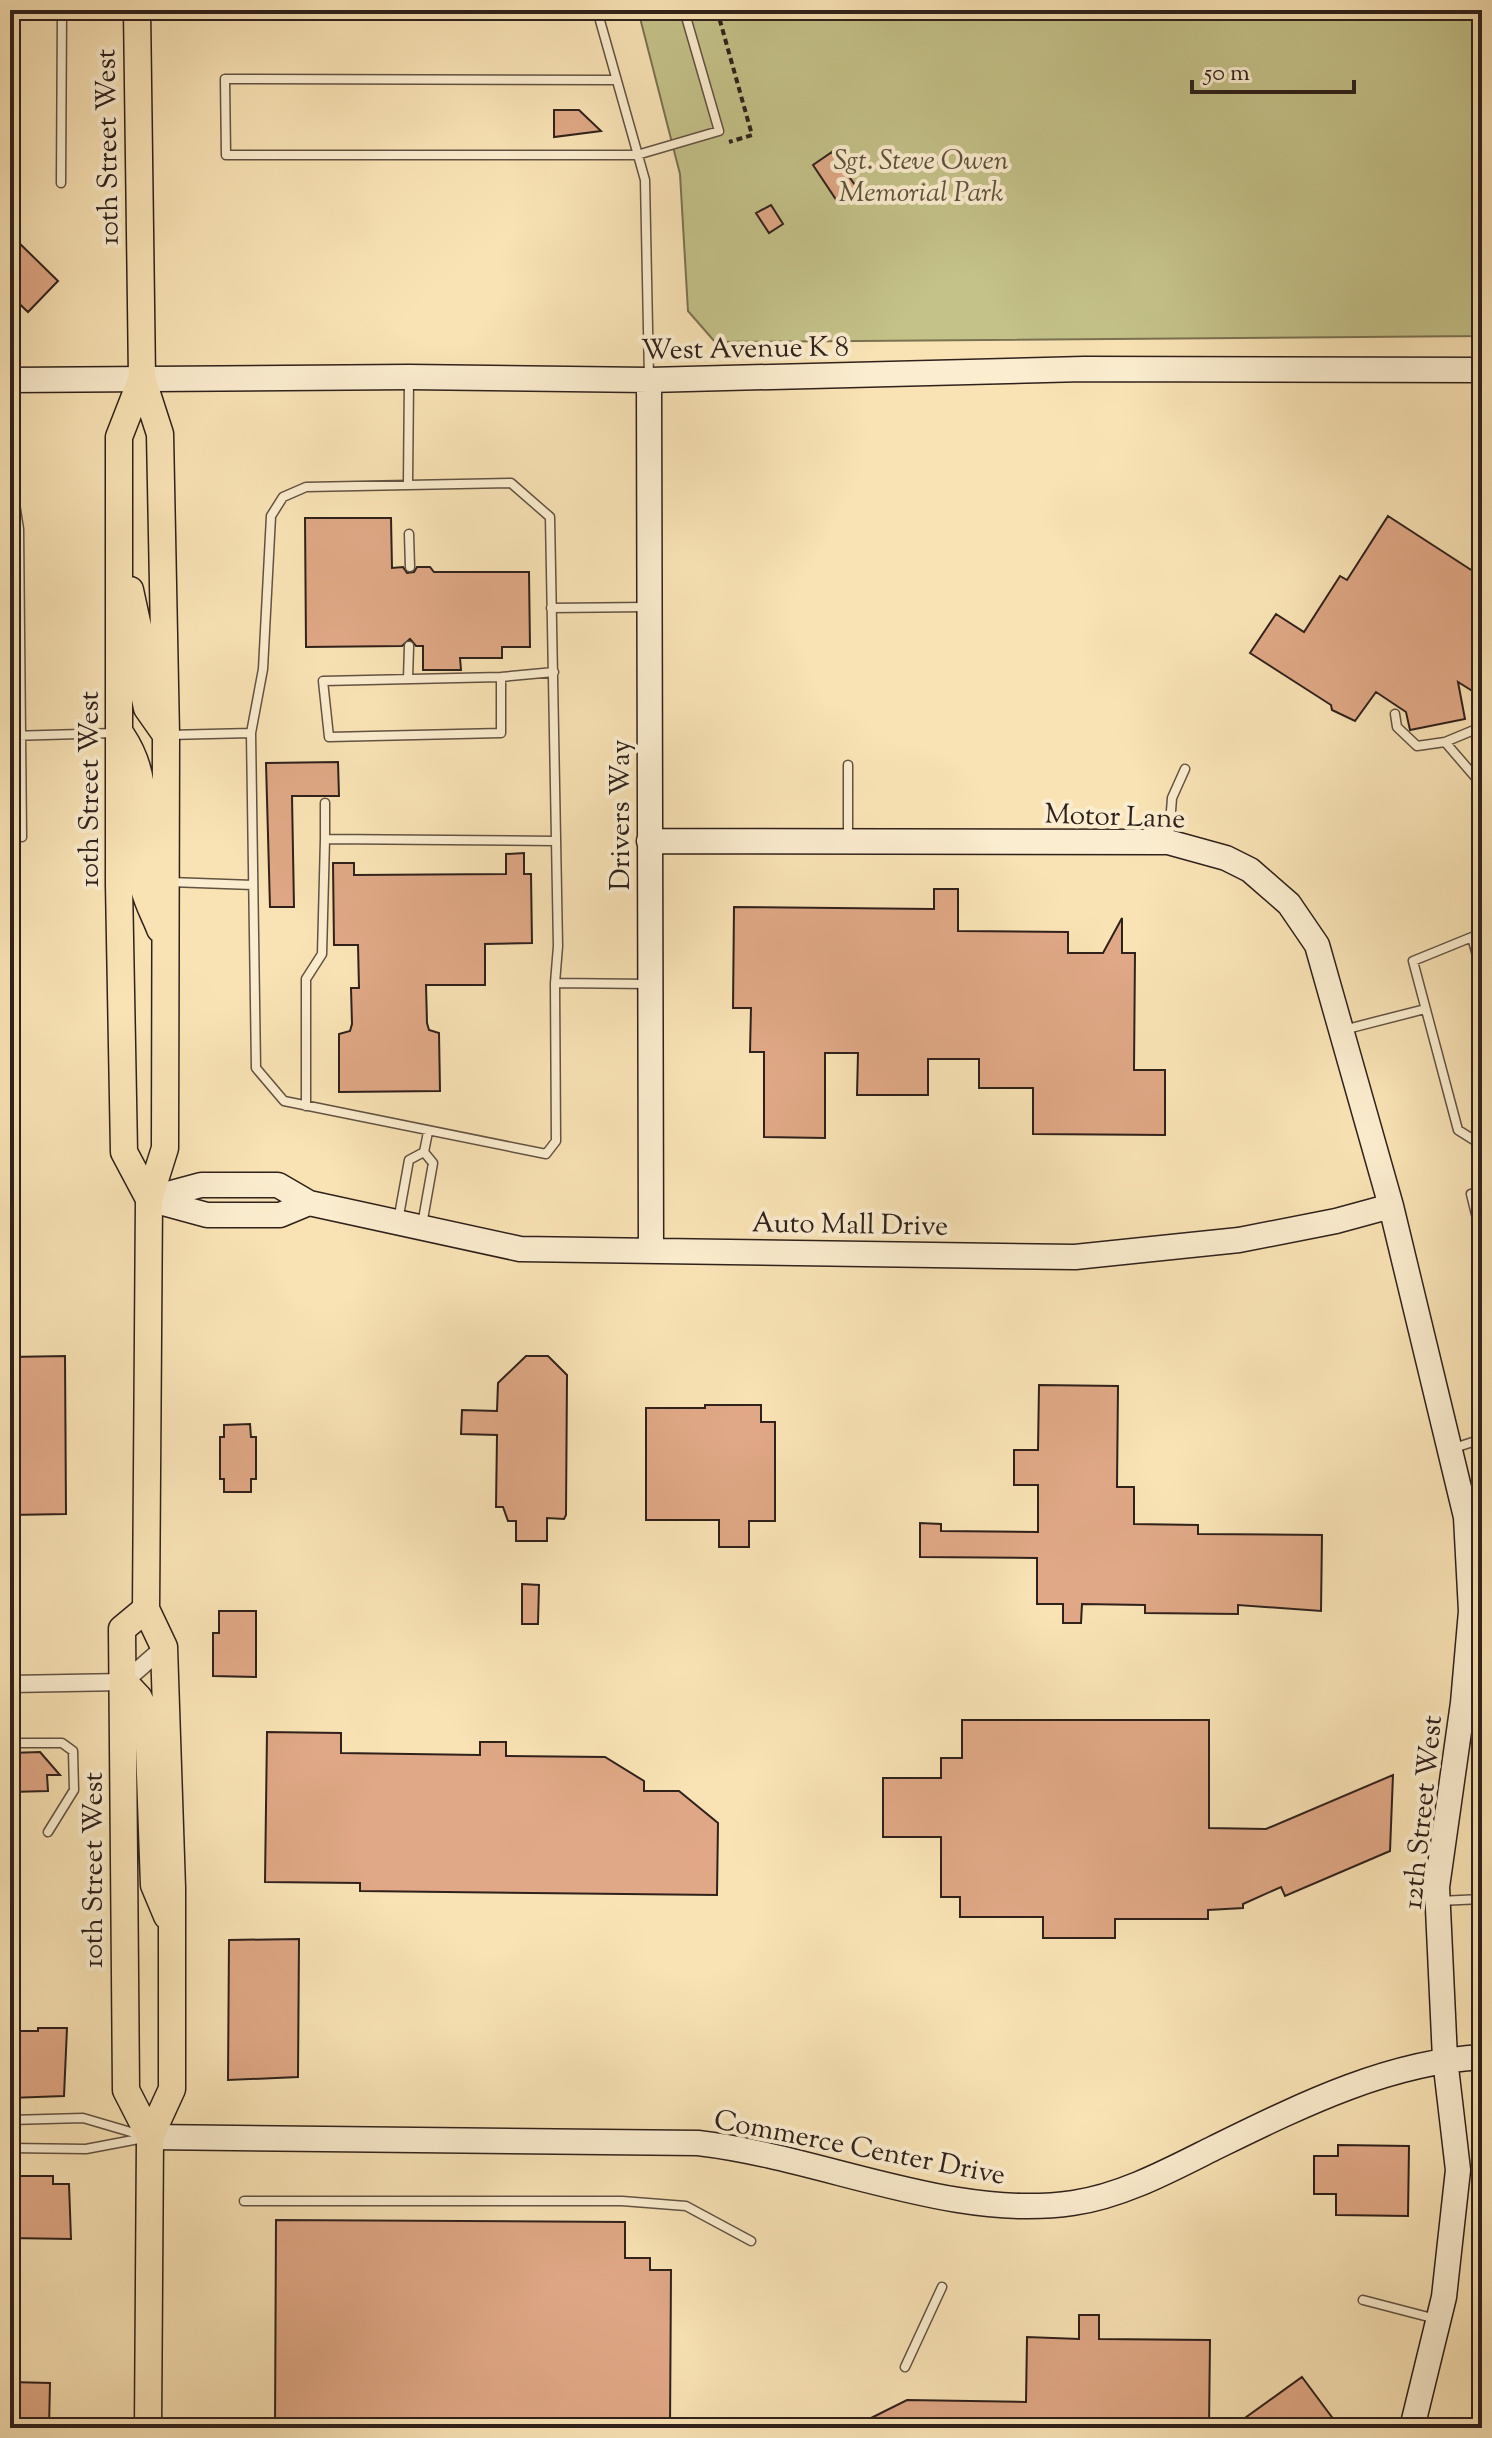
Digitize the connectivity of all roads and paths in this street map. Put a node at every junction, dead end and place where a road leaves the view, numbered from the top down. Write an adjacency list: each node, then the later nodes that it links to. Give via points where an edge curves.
1 (62, 10): 9 (lane)
2 (137, 10): 12 (main road, 10th Street West)
3 (597, 10): 6 (lane)
4 (684, 10): 8 (lane, via 719,131)
5 (717, 10): 7 (path)
6 (615, 80): 8 (lane); 8 (lane, via 225,79 226,155)
7 (752, 135)
8 (637, 155): 14 (lane, via 645,180)
9 (61, 183)
10 (1482, 370): 14 (street, West Avenue K 8, via 1084,369)
11 (409, 377): 12 (street, West Avenue K 8); 14 (street, West Avenue K 8); 15 (lane)
12 (142, 378): 13 (street, West Avenue K 8); 17 (main road, 10th Street West, via 119,437); 30 (main road, 10th Street West, via 160,434)
13 (10, 380)
14 (649, 380): 20 (street, Drivers Way)
15 (408, 483): 21 (lane, via 511,483 550,517); 29 (lane, via 306,487 283,497 271,516 263,669)
16 (10, 501): 31 (lane, via 19,529)
17 (118, 533): 28 (main road, 10th Street West); 30 (main road, via 140,636 147,708)
18 (409, 534): 19 (lane)
19 (410, 567)
20 (649, 607): 21 (lane); 40 (street, Drivers Way)
21 (551, 608): 23 (lane)
22 (409, 646): 25 (lane)
23 (554, 672): 24 (lane); 39 (lane)
24 (501, 677): 25 (lane); 25 (lane, via 501,733 329,737 323,681)
25 (408, 679)
26 (1395, 714): 32 (lane, via 1397,727 1417,746)
27 (1474, 730): 32 (lane)
28 (120, 733): 31 (lane); 47 (main road, via 136,758 142,785 144,889); 58 (main road, 10th Street West, via 124,1152)
29 (251, 733): 30 (lane); 44 (lane)
30 (166, 735): 43 (main road, 10th Street West)
31 (15, 736): 37 (lane)
32 (1445, 742): 35 (lane)
33 (848, 765): 41 (lane)
34 (1185, 769): 42 (lane, via 1172,798)
35 (1482, 785)
36 (325, 803): 38 (lane)
37 (22, 837)
38 (325, 839): 39 (lane); 53 (lane, via 322,954 306,979)
39 (556, 841): 49 (lane)
40 (649, 841): 41 (street, Motor Lane); 50 (street, Drivers Way)
41 (848, 841): 42 (street, Motor Lane)
42 (1168, 842): 52 (street, Motor Lane, via 1250,870 1289,904 1317,945)
43 (165, 882): 44 (lane); 47 (main road, 10th Street West)
44 (253, 885): 53 (lane, via 256,1068 284,1101)
45 (1472, 937): 46 (lane); 48 (lane); 51 (lane, via 1413,961)
46 (1482, 942)
47 (165, 944): 58 (main road, 10th Street West, via 165,1148)
48 (1482, 974)
49 (555, 983): 50 (lane); 54 (lane, via 556,1141 546,1154)
50 (650, 984): 63 (street, Drivers Way)
51 (1425, 1009): 52 (lane); 55 (lane, via 1458,1130)
52 (1342, 1031): 59 (street, Motor Lane)
53 (306, 1106): 54 (lane)
54 (428, 1132): 56 (lane)
55 (1482, 1145)
56 (424, 1152): 60 (lane, via 409,1160); 61 (lane, via 433,1163)
57 (1482, 1190): 62 (lane, via 1471,1194)
58 (149, 1199): 60 (street, Auto Mall Drive, via 207,1215 280,1215 309,1203); 66 (main road, 10th Street West)
59 (1391, 1206): 63 (street, Auto Mall Drive, via 1239,1240 1075,1257); 65 (street, 12th Street West)
60 (397, 1224): 61 (street, Auto Mall Drive)
61 (421, 1230): 63 (street, Auto Mall Drive, via 520,1249)
62 (1482, 1239)
63 (651, 1250)
64 (1482, 1439): 65 (lane)
65 (1449, 1449): 73 (street, 12th Street West, via 1466,1517 1471,1611)
66 (146, 1609): 67 (main road, 10th Street West); 68 (main road, 10th Street West, via 122,1629)
67 (164, 1647): 68 (street); 74 (main road, 10th Street West)
68 (124, 1682): 69 (street); 74 (main road, via 148,1719 154,1885); 78 (main road, 10th Street West, via 126,2090)
69 (10, 1684)
70 (10, 1743): 71 (lane, via 57,1742 73,1751 74,1790)
71 (48, 1832)
72 (1482, 1899): 73 (lane)
73 (1438, 1901): 76 (street, 12th Street West)
74 (173, 1928): 78 (main road, 10th Street West, via 172,2089)
75 (1482, 2057): 76 (street, Commerce Center Drive)
76 (1445, 2059): 78 (street, Commerce Center Drive, via 1309,2103 1134,2185 1075,2203 1013,2207 952,2199 752,2149 698,2143); 84 (street, 12th Street West, via 1458,2170)
77 (10, 2120): 78 (lane, Commerce Center Drive, via 83,2118)
78 (150, 2137): 79 (lane, Commerce Center Drive, via 86,2149); 86 (main road, 10th Street West)
79 (10, 2148)
80 (244, 2201): 81 (lane, via 622,2201 686,2206)
81 (751, 2241)
82 (942, 2287): 85 (lane)
83 (1363, 2300): 84 (lane)
84 (1438, 2319): 87 (street, 12th Street West)
85 (905, 2367)
86 (148, 2428)
87 (1412, 2428)

